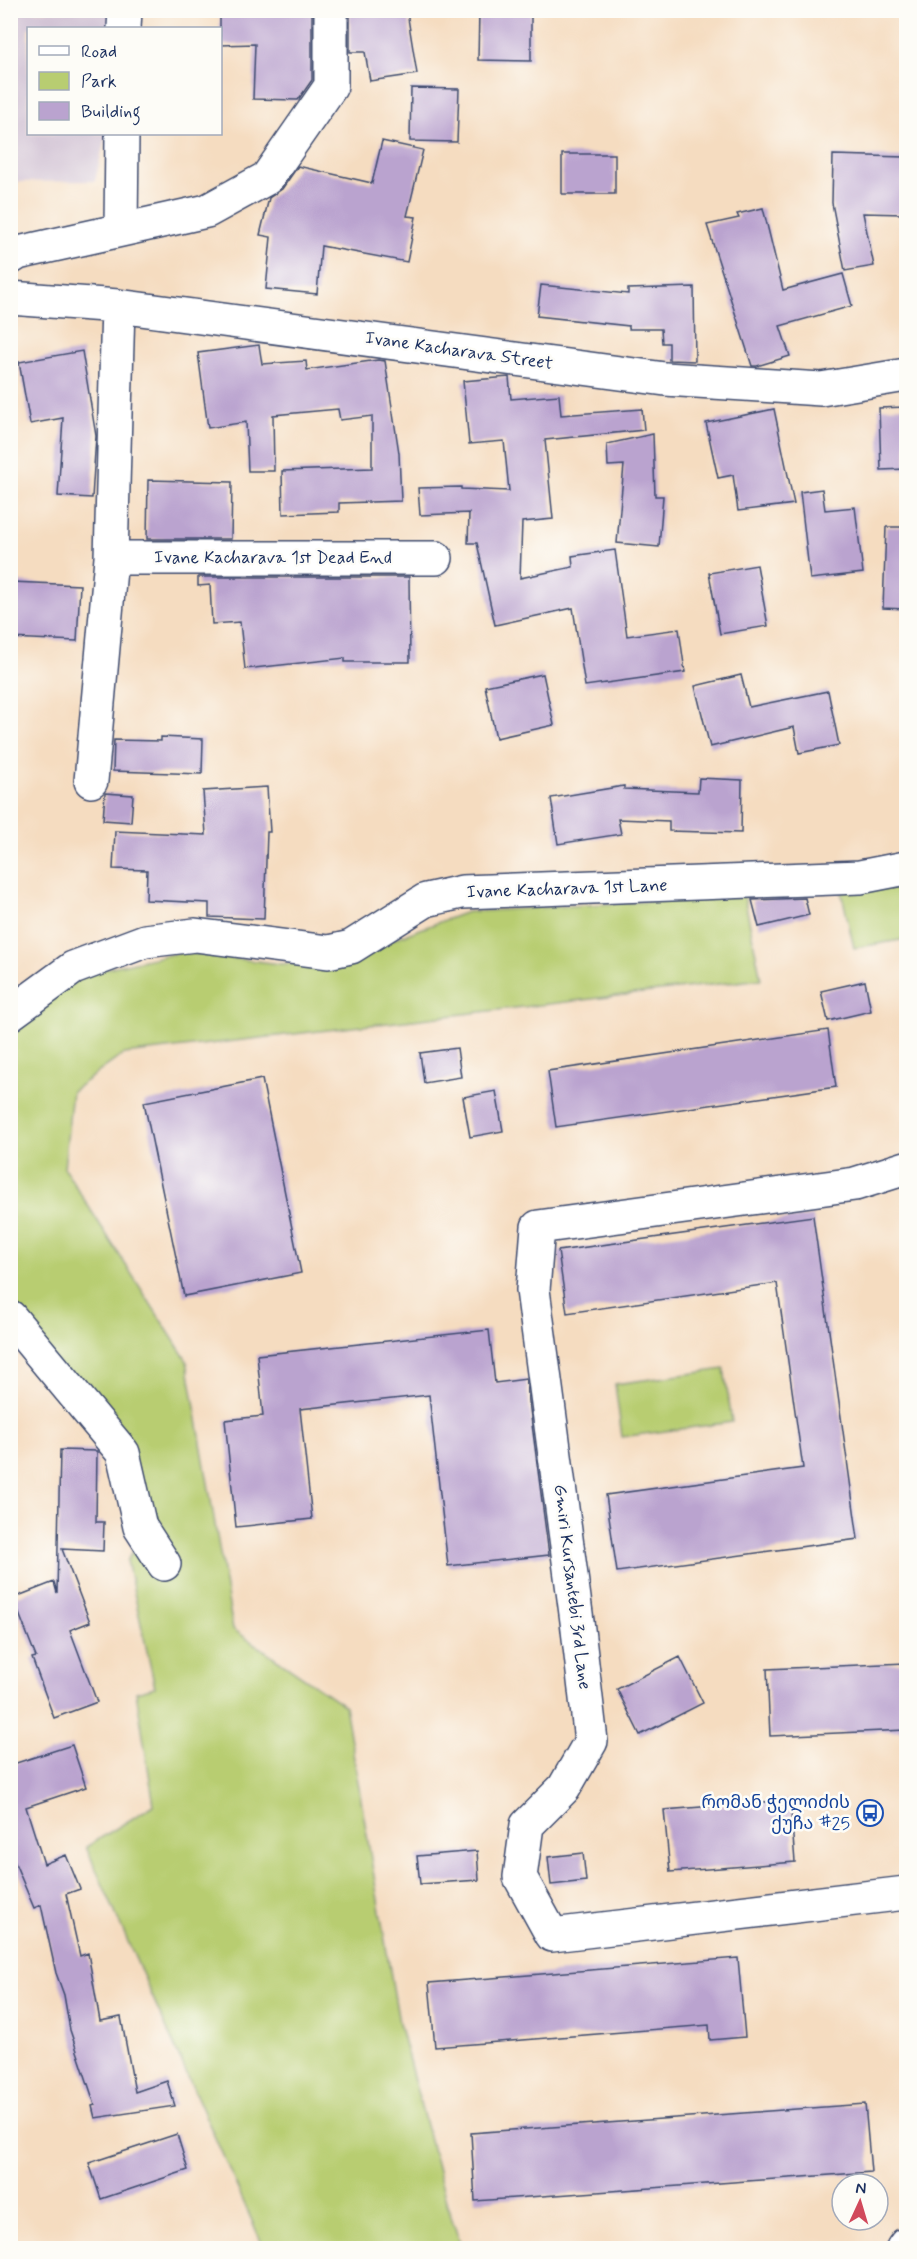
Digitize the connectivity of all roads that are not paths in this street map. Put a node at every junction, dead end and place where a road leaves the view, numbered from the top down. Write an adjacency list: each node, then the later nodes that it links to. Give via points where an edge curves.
1 (124, 10): 3 (street)
2 (331, 10): 5 (street, via 331,86 267,178 207,211)
3 (124, 27)
4 (122, 135): 5 (street)
5 (121, 230): 6 (street)
6 (10, 258)
7 (10, 298): 8 (street, Ivane Kacharava Street)
8 (118, 306): 9 (street, Ivane Kacharava Street, via 665,379 821,389); 10 (street)
9 (906, 375)
10 (111, 558): 11 (street, Ivane Kacharava 1st Dead End); 12 (street)
11 (436, 558)
12 (91, 781)
13 (906, 868): 14 (street, Ivane Kacharava 1st Lane, via 860,877 462,892 426,900 351,947 328,952 195,935 144,941 73,968)
14 (10, 1014)
15 (906, 1168): 18 (street, Gmiri Kursantebi 3rd Lane, via 855,1184 538,1227 532,1290 591,1741 564,1788 527,1825 520,1877 552,1935)
16 (10, 1317): 17 (street, via 123,1453 140,1527)
17 (164, 1564)
18 (906, 1893)
19 (906, 2244): 20 (street)
20 (903, 2248)

